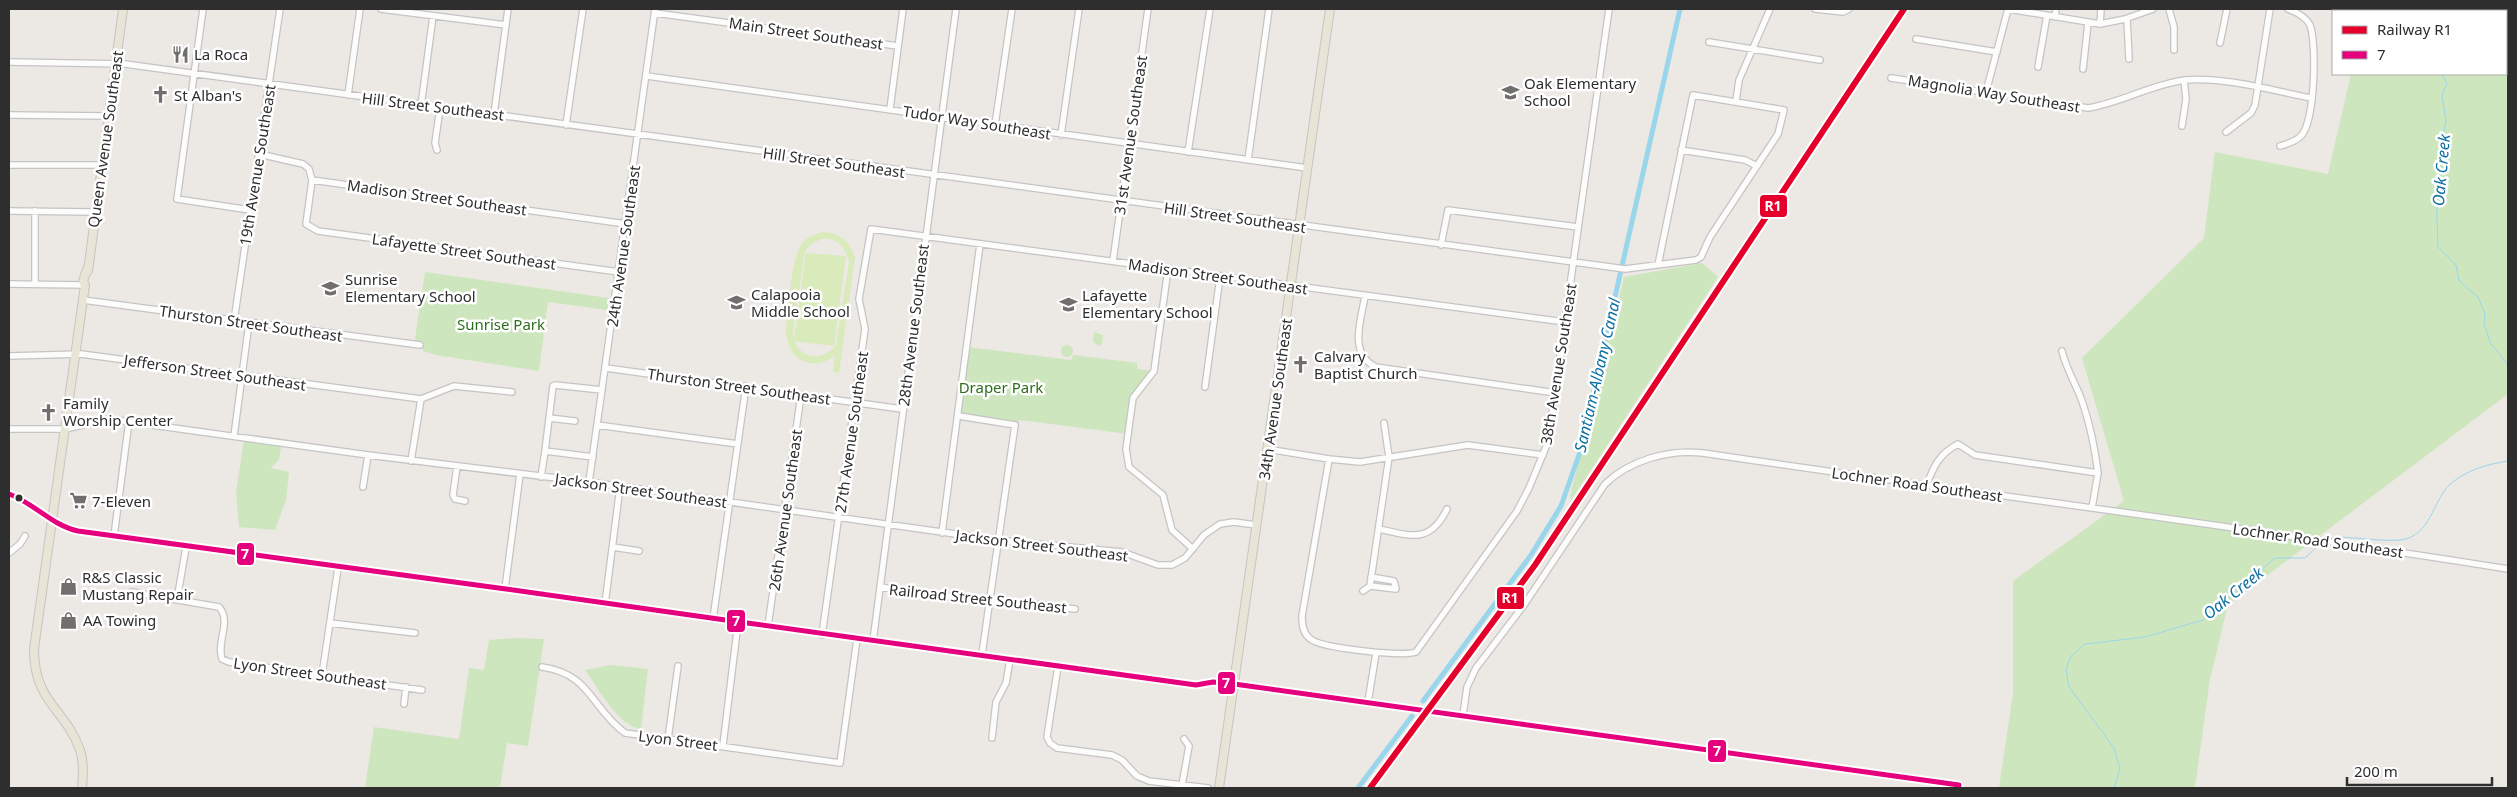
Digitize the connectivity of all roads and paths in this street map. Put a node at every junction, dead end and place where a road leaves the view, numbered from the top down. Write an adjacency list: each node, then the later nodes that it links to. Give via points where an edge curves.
1 (123, 9): 46 (main road, Queen Avenue Southeast)
2 (203, 9): 49 (street)
3 (280, 9): 53 (street, 19th Avenue Southeast)
4 (360, 9): 56 (street)
5 (381, 9): 30 (street)
6 (508, 9): 35 (street)
7 (582, 9): 66 (street)
8 (904, 9): 39 (street)
9 (956, 9): 65 (street, 28th Avenue Southeast)
10 (1012, 9): 67 (street)
11 (1079, 9): 70 (street)
12 (1148, 9): 72 (street, 31st Avenue Southeast)
13 (1210, 9): 76 (street)
14 (1269, 9): 78 (street)
15 (1330, 9): 82 (main road, 34th Avenue Southeast)
16 (1609, 9): 92 (street, 38th Avenue Southeast)
17 (1770, 9): 40 (street)
18 (1815, 9): 19 (street, via 1843,12)
19 (1849, 9)
20 (2009, 9): 29 (street); 42 (street)
21 (2056, 9): 31 (street)
22 (2102, 9): 34 (street)
23 (2153, 9): 32 (street)
24 (2169, 9): 41 (street, via 2174,27)
25 (2227, 9): 38 (street)
26 (2270, 9): 54 (street)
27 (2288, 9): 57 (street, via 2303,16 2309,24 2316,61)
28 (655, 11): 39 (street, Main Street Southeast); 50 (street, 24th Avenue Southeast)
29 (2047, 15): 31 (street); 47 (street)
30 (433, 16): 35 (street); 59 (street)
31 (2055, 17): 33 (street)
32 (2127, 19): 34 (street); 43 (street)
33 (2088, 23): 34 (street); 48 (street)
34 (2100, 24)
35 (506, 25): 62 (street)
36 (1916, 39): 42 (street)
37 (1709, 42): 40 (street)
38 (2220, 43)
39 (898, 46): 61 (street)
40 (1752, 50): 44 (street); 58 (street, via 1739,80)
41 (2174, 50)
42 (1997, 52): 55 (street)
43 (2129, 59)
44 (1820, 60)
45 (9, 62): 46 (street, Hill Street Southeast)
46 (116, 63): 49 (street, Hill Street Southeast); 64 (main road, Queen Avenue Southeast)
47 (2038, 67)
48 (2083, 69)
49 (194, 74): 53 (street, Hill Street Southeast); 86 (street, via 177,200)
50 (647, 76): 61 (street, Tudor Way Southeast); 71 (street, 24th Avenue Southeast)
51 (1891, 78): 55 (street, Magnolia Way Southeast)
52 (2184, 80): 54 (street, Magnolia Way Southeast, via 2216,80); 55 (street, Magnolia Way Southeast, via 2088,108); 68 (street, via 2186,99)
53 (270, 84): 56 (street, Hill Street Southeast); 77 (street, 19th Avenue Southeast)
54 (2258, 88): 57 (street, Magnolia Way Southeast); 69 (street, via 2251,113)
55 (1986, 92)
56 (348, 95): 59 (street, Hill Street Southeast)
57 (2311, 98): 73 (street, via 2302,135)
58 (1736, 101): 75 (street, via 1693,95); 81 (street, Hill Street Southeast, via 1784,110 1778,134)
59 (421, 106): 60 (street, Hill Street Southeast)
60 (440, 108): 62 (street, Hill Street Southeast); 74 (street)
61 (890, 109): 65 (street, Tudor Way Southeast)
62 (494, 114): 66 (street, Hill Street Southeast)
63 (9, 115): 64 (street)
64 (108, 116): 80 (main road, Queen Avenue Southeast)
65 (942, 116): 67 (street, Tudor Way Southeast); 83 (street, 28th Avenue Southeast)
66 (566, 125): 71 (street, Hill Street Southeast)
67 (995, 125): 70 (street, Tudor Way Southeast)
68 (2182, 126)
69 (2226, 132)
70 (1061, 134): 72 (street, Tudor Way Southeast)
71 (638, 135): 83 (street, Hill Street Southeast); 90 (street, 24th Avenue Southeast)
72 (1128, 144): 76 (street, Tudor Way Southeast); 85 (street, 31st Avenue Southeast)
73 (2280, 146)
74 (437, 150)
75 (1682, 150): 81 (street, via 1745,160); 99 (street)
76 (1188, 152): 78 (street, Tudor Way Southeast)
77 (259, 154): 84 (street, via 303,164 309,169); 86 (street, 19th Avenue Southeast)
78 (1248, 160): 82 (street, Tudor Way Southeast)
79 (9, 165): 80 (street)
80 (102, 165): 89 (main road, Queen Avenue Southeast)
81 (1757, 166): 99 (street, Hill Street Southeast, via 1710,237 1701,257)
82 (1307, 168): 91 (main road, 34th Avenue Southeast)
83 (933, 176): 85 (street, Hill Street Southeast); 94 (street, 28th Avenue Southeast)
84 (312, 180): 90 (street, Madison Street Southeast); 101 (street, Lafayette Street Southeast, via 306,220 309,227 318,231)
85 (1121, 202): 91 (street, Hill Street Southeast); 97 (street, 31st Avenue Southeast)
86 (250, 210): 109 (street, 19th Avenue Southeast)
87 (9, 211): 88 (street)
88 (35, 211): 89 (street); 104 (street)
89 (95, 212): 105 (main road, Queen Avenue Southeast, via 88,281)
90 (626, 224): 101 (street, 24th Avenue Southeast)
91 (1298, 226): 96 (street, Hill Street Southeast); 106 (main road, 34th Avenue Southeast)
92 (1578, 227): 96 (street, via 1448,210); 98 (street, 38th Avenue Southeast)
93 (871, 229): 94 (street, Madison Street Southeast); 125 (street, 27th Avenue Southeast, via 859,299 865,329)
94 (925, 236): 95 (street, Madison Street Southeast); 126 (street, 28th Avenue Southeast)
95 (980, 244): 97 (street, Madison Street Southeast); 127 (street)
96 (1441, 245): 98 (street, Hill Street Southeast)
97 (1113, 261): 100 (street, Madison Street Southeast)
98 (1574, 262): 99 (street, Hill Street Southeast, via 1625,269); 110 (street, 38th Avenue Southeast)
99 (1658, 265)
100 (1168, 269): 102 (street, Madison Street Southeast); 170 (street, via 1154,371 1133,398 1126,449 1129,466 1163,495 1172,530)
101 (619, 272): 116 (street, 24th Avenue Southeast)
102 (1220, 277): 106 (street, Madison Street Southeast); 119 (street)
103 (9, 284): 104 (street)
104 (35, 284): 105 (street)
105 (85, 284): 108 (main road, Queen Avenue Southeast)
106 (1291, 285): 107 (street, Madison Street Southeast); 137 (main road, 34th Avenue Southeast)
107 (1365, 296): 110 (street, Madison Street Southeast); 122 (street, via 1358,340 1362,358 1376,367)
108 (82, 300): 109 (street, Thurston Street Southeast); 115 (main road, Queen Avenue Southeast)
109 (234, 321): 111 (street, Thurston Street Southeast)
110 (1565, 322): 122 (street, 38th Avenue Southeast)
111 (249, 323): 112 (street, Thurston Street Southeast); 117 (street)
112 (420, 346)
113 (2062, 351): 146 (street, via 2082,402)
114 (9, 356): 115 (street, Jefferson Street Southeast)
115 (75, 356): 117 (street, Jefferson Street Southeast, via 81,354); 134 (main road, Queen Avenue Southeast)
116 (606, 368): 118 (street, Thurston Street Southeast); 120 (street, 24th Avenue Southeast)
117 (242, 376): 124 (street, Jefferson Street Southeast); 135 (street)
118 (746, 386): 123 (street, Thurston Street Southeast); 136 (street)
119 (1206, 387)
120 (602, 390): 128 (street, via 555,385); 132 (street, 24th Avenue Southeast)
121 (512, 392): 124 (street, via 454,386)
122 (1556, 393): 140 (street, 38th Avenue Southeast)
123 (801, 394): 125 (street, Thurston Street Southeast); 158 (street, 26th Avenue Southeast)
124 (421, 399): 144 (street)
125 (855, 403): 126 (street, Thurston Street Southeast); 159 (street, 27th Avenue Southeast)
126 (902, 409): 161 (street, 28th Avenue Southeast)
127 (959, 416): 164 (street); 167 (street, via 1015,425)
128 (549, 418): 130 (street); 138 (street)
129 (129, 421): 134 (street, Jackson Street Southeast, via 109,418); 135 (street, Jackson Street Southeast); 166 (street)
130 (575, 421)
131 (1384, 423): 142 (street)
132 (597, 425): 136 (street); 141 (street, 24th Avenue Southeast)
133 (9, 429): 134 (street, Jackson Street Southeast)
134 (64, 429): 160 (main road, Queen Avenue Southeast)
135 (234, 436): 139 (street, Jackson Street Southeast)
136 (738, 444): 155 (street)
137 (1267, 449): 143 (street); 162 (main road, 34th Avenue Southeast)
138 (544, 451): 141 (street); 148 (street)
139 (368, 455): 144 (street, Jackson Street Southeast); 151 (street)
140 (1543, 455): 142 (street, via 1468,445); 193 (street, 38th Avenue Southeast, via 1507,527 1416,652 1408,655)
141 (592, 457): 149 (street, 24th Avenue Southeast)
142 (1389, 457): 143 (street, via 1360,462); 163 (street)
143 (1329, 459): 193 (street, via 1302,624 1308,637 1317,643)
144 (411, 461): 145 (street, Jackson Street Southeast)
145 (457, 466): 147 (street, Jackson Street Southeast); 154 (street, via 453,495 455,499)
146 (2098, 473): 150 (street, via 1975,454 1958,444 1945,451 1936,462); 156 (street)
147 (520, 474): 148 (street, Jackson Street Southeast); 178 (street)
148 (541, 476): 149 (street, Jackson Street Southeast)
149 (589, 482): 152 (street, Jackson Street Southeast)
150 (1926, 486): 156 (street, Lochner Road Southeast); 205 (street, Lochner Road Southeast, via 1694,452 1666,454 1639,462 1605,484 1524,605 1476,668 1467,687)
151 (363, 487)
152 (620, 487): 155 (street, Jackson Street Southeast); 169 (street)
153 (9, 494): 160 (street, via 24,500)
154 (465, 501)
155 (728, 502): 158 (street, Jackson Street Southeast); 185 (street)
156 (2092, 508): 174 (street, Lochner Road Southeast, via 2345,542)
157 (1447, 509): 163 (street, via 1436,529 1426,534 1414,536)
158 (784, 511): 159 (street, Jackson Street Southeast); 188 (street, 26th Avenue Southeast)
159 (839, 519): 161 (street, Jackson Street Southeast); 190 (street, 27th Avenue Southeast)
160 (52, 521): 166 (street, via 71,530); 212 (main road, Queen Avenue Southeast, via 34,649 37,678 44,696 79,749 83,768)
161 (888, 525): 164 (street, Jackson Street Southeast); 177 (street, 28th Avenue Southeast)
162 (1256, 525): 170 (street, Jackson Street Southeast, via 1220,524 1204,535); 200 (main road, 34th Avenue Southeast)
163 (1379, 529): 175 (street)
164 (942, 533): 167 (street, Jackson Street Southeast)
165 (25, 536): 172 (street)
166 (114, 536): 168 (street)
167 (998, 540): 170 (street, Jackson Street Southeast, via 1122,552 1158,565 1178,562); 182 (street)
168 (186, 547): 173 (street); 181 (street)
169 (613, 547): 171 (street); 183 (street)
170 (1193, 549)
171 (639, 551)
172 (9, 553)
173 (338, 568): 178 (street); 186 (street)
174 (2508, 569)
175 (1371, 577): 176 (street); 176 (street, via 1394,581 1396,586 1393,590)
176 (1370, 586): 179 (street)
177 (880, 587): 182 (street, Railroad Street Southeast); 192 (street, 28th Avenue Southeast)
178 (505, 589): 183 (street)
179 (1362, 591)
180 (132, 592): 181 (street, Lyon Street Southeast)
181 (177, 600): 199 (street, Lyon Street Southeast, via 219,607 224,612 219,650 222,659)
182 (989, 602): 184 (street, Railroad Street Southeast, via 1020,602); 194 (street)
183 (606, 604): 185 (street)
184 (1075, 609)
185 (713, 619): 187 (street)
186 (330, 623): 189 (street); 199 (street)
187 (738, 623): 188 (street); 209 (street)
188 (768, 626): 190 (street)
189 (415, 633)
190 (822, 635): 191 (street)
191 (857, 639): 192 (street); 209 (street, Lyon Street, via 840,763)
192 (873, 641): 194 (street)
193 (1376, 653): 203 (street)
194 (982, 654): 195 (street)
195 (1010, 660): 197 (street); 206 (street, via 1006,683 996,702)
196 (678, 666): 207 (street)
197 (1058, 666): 200 (street, via 1196,685 1213,682); 210 (street, via 1047,737 1050,743 1057,748 1112,755 1149,782)
198 (542, 667): 207 (street, Lyon Street, via 571,675 625,732)
199 (322, 675): 201 (street, Lyon Street Southeast)
200 (1234, 684): 203 (street); 214 (main road, 34th Avenue Southeast)
201 (406, 687): 202 (street, Lyon Street Southeast); 204 (street)
202 (422, 690)
203 (1368, 702): 205 (street)
204 (404, 704)
205 (1463, 715): 211 (street)
206 (992, 738)
207 (668, 739): 209 (street, Lyon Street)
208 (1184, 739): 210 (street, via 1189,746)
209 (723, 745)
210 (1182, 785): 213 (street)
211 (1958, 786)
212 (82, 788)
213 (1208, 788)
214 (1219, 788)

